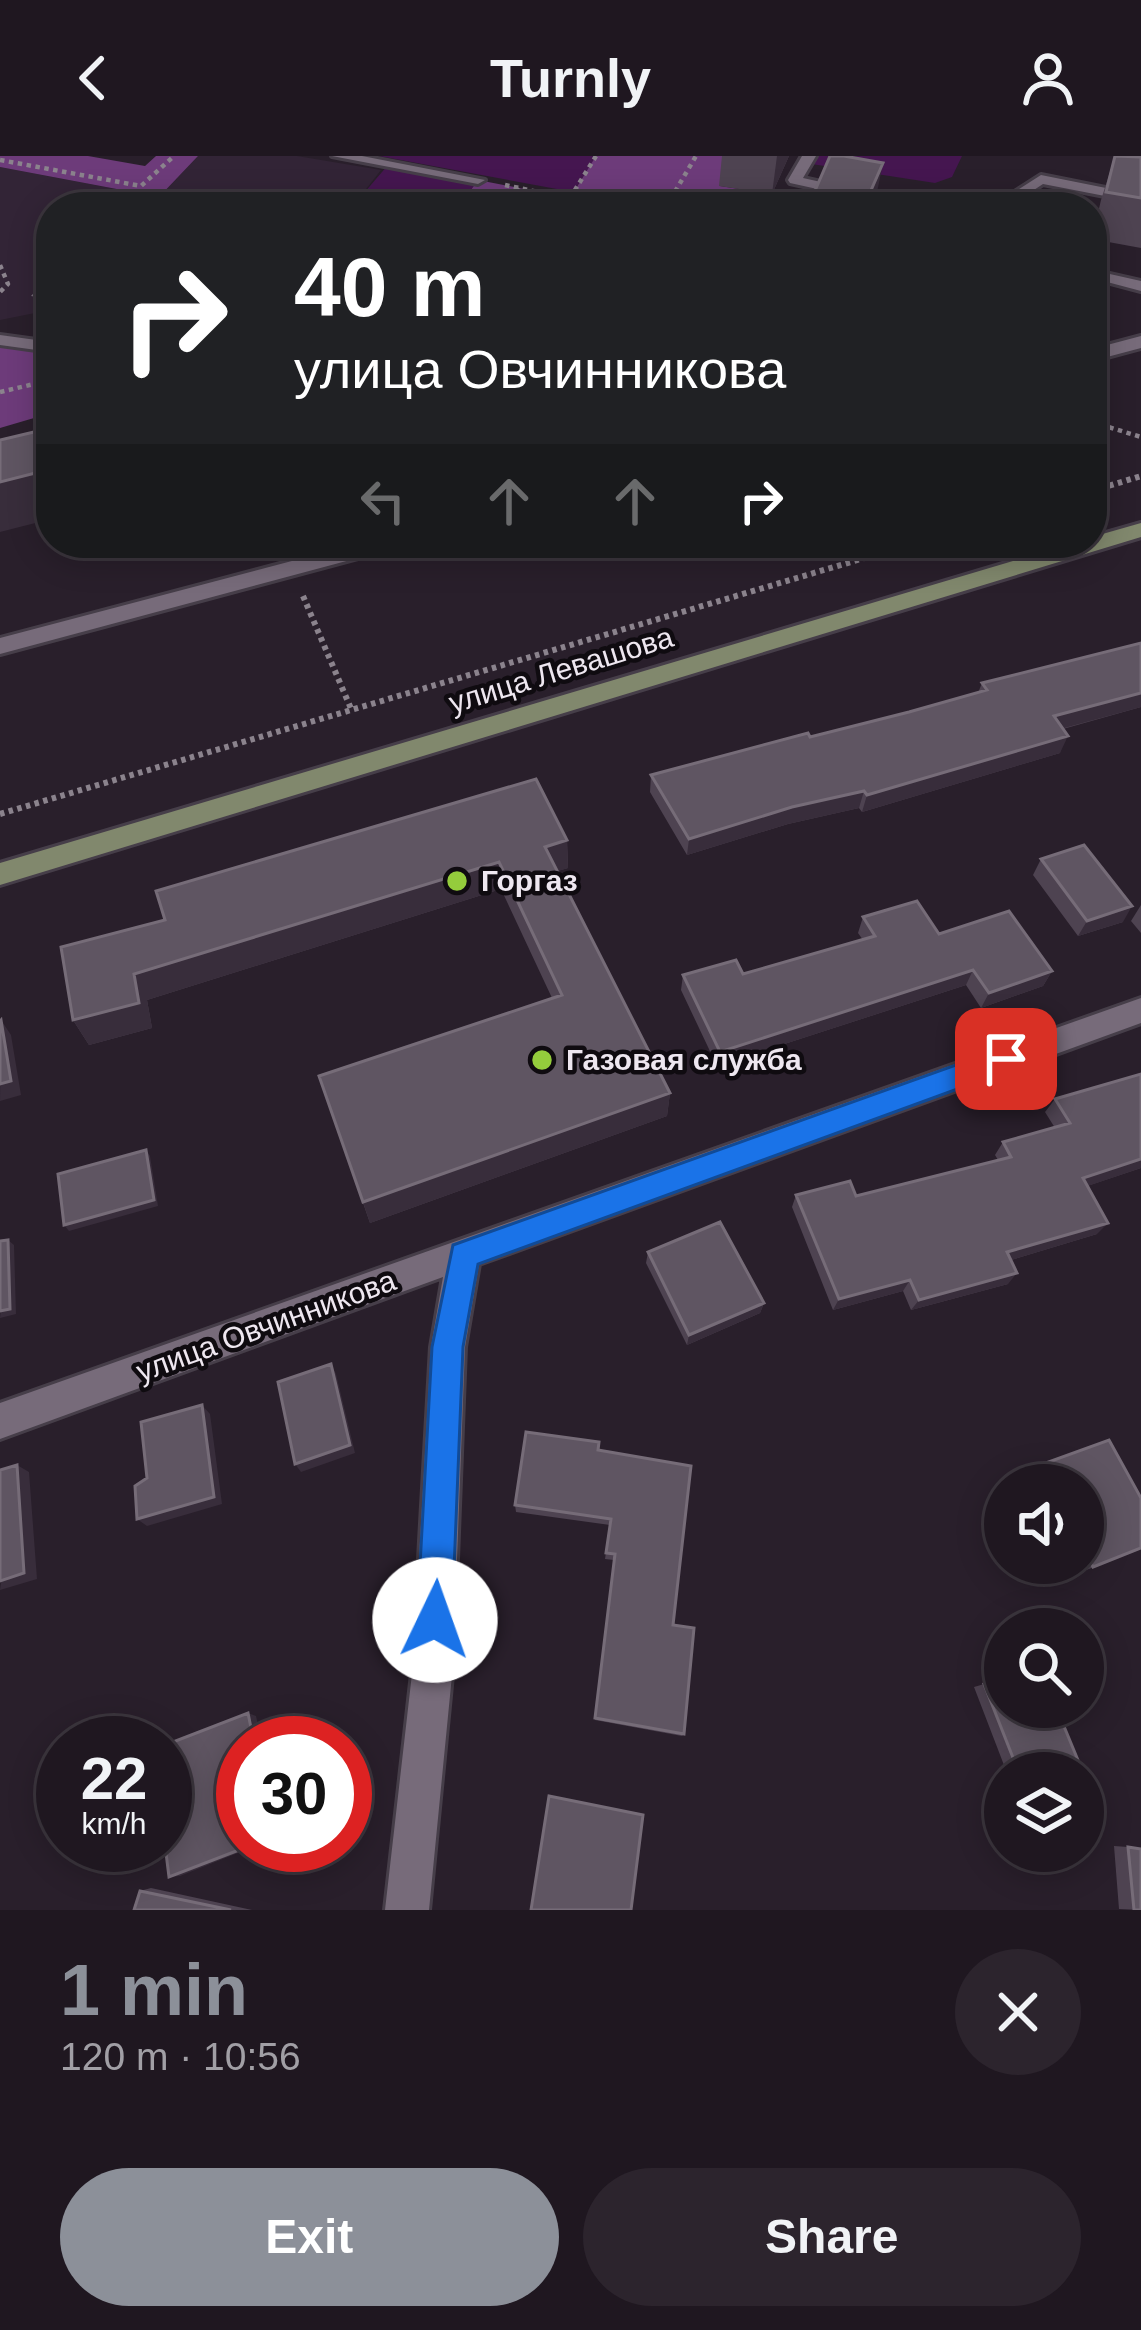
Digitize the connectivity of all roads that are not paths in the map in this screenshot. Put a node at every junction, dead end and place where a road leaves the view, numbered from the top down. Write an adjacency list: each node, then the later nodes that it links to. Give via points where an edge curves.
1 (339, 156): 3 (lane)
2 (809, 156): 4 (lane, via 795,180)
3 (478, 180)
4 (857, 192)
5 (1020, 192): 6 (lane, via 1040,179)
6 (1106, 192)
7 (1107, 192): 8 (lane)
8 (1141, 199)
9 (1107, 278): 10 (lane)
10 (1141, 286)
11 (0, 340): 13 (lane)
12 (1141, 342): 14 (street)
13 (36, 345)
14 (1107, 351)
15 (1141, 530): 16 (main road, улица Левашова)
16 (1107, 537)
17 (332, 558): 19 (street)
18 (1021, 558): 20 (main road, улица Левашова)
19 (0, 646)
20 (0, 874)
21 (1141, 1010): 22 (street, улица Овчинникова)
22 (464, 1255): 23 (street, улица Овчинникова); 24 (street, via 448,1347 433,1666)
23 (0, 1421)
24 (407, 1910)

